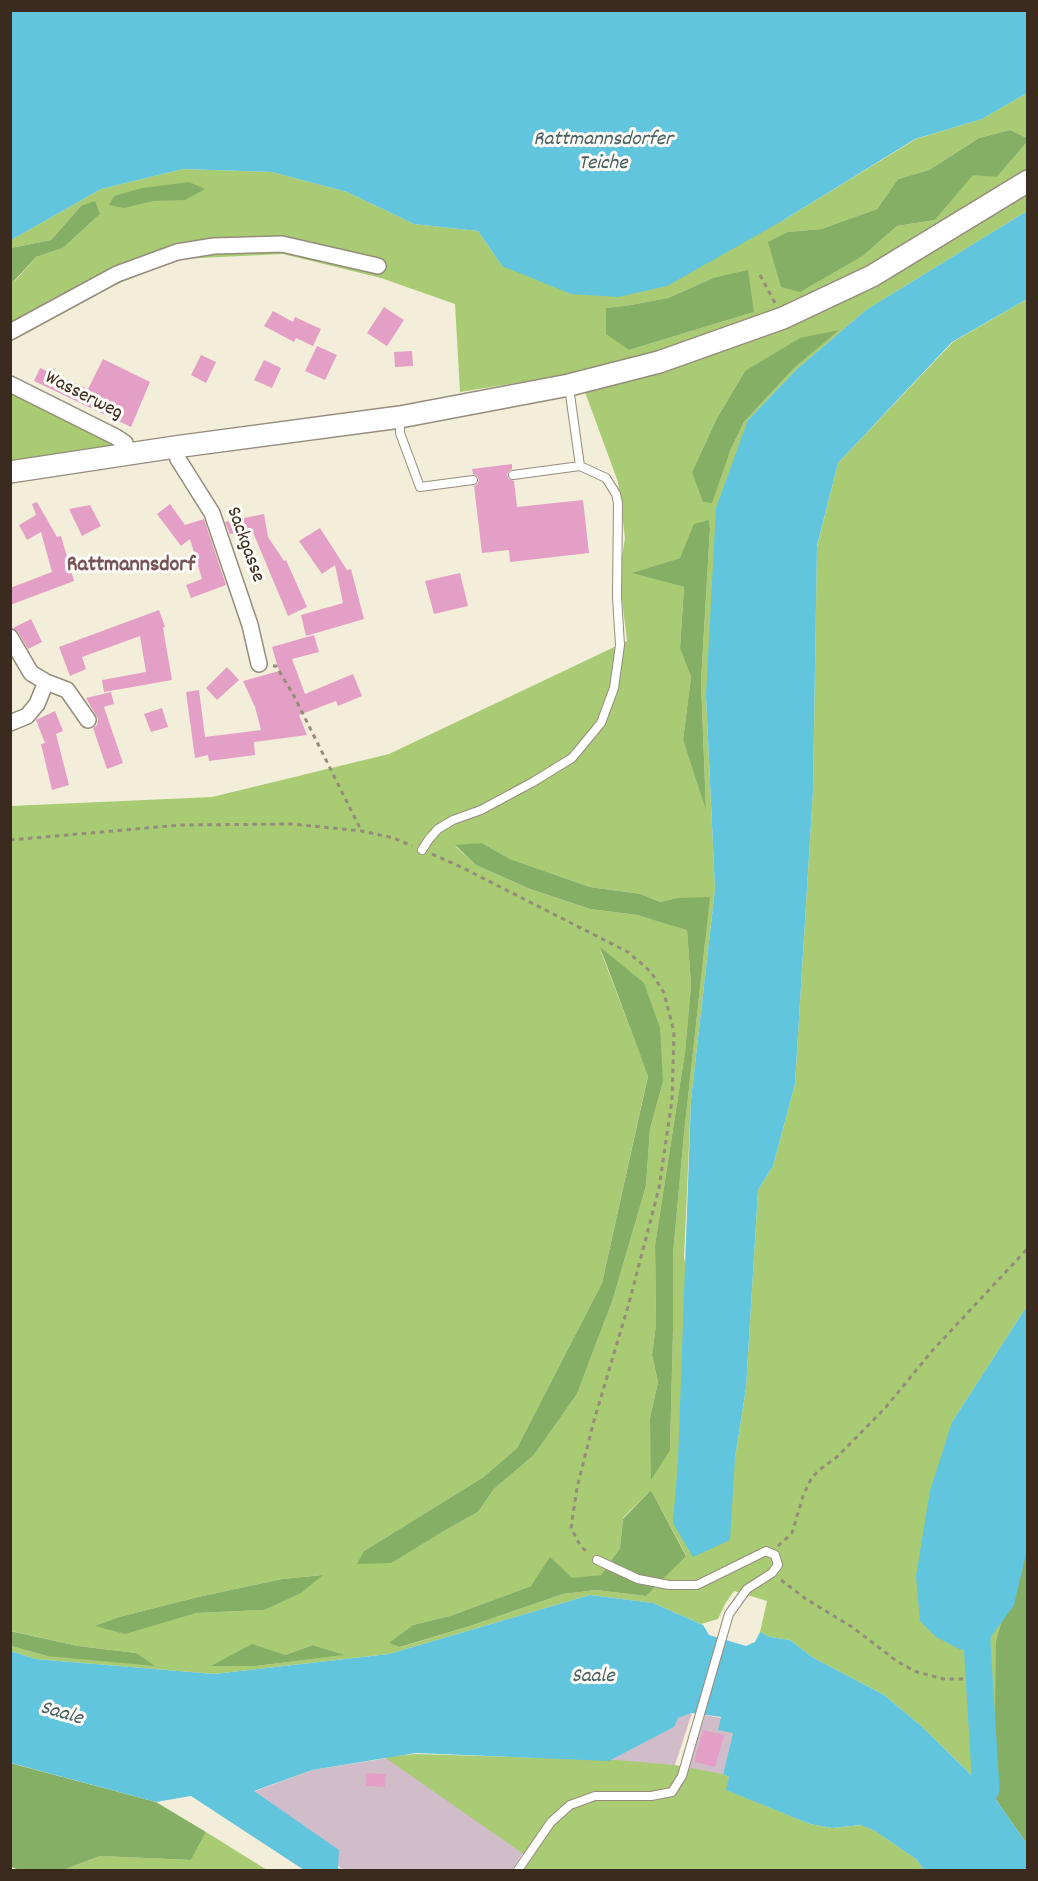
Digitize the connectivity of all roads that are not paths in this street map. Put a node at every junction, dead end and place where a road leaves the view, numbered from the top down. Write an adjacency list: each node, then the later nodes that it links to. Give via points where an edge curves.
1 (1028, 181): 5 (main road, via 872,276 783,318 659,362)
2 (378, 266): 3 (street, via 282,244 214,246 177,252 117,274)
3 (10, 332)
4 (10, 384): 8 (street, Wasserweg, via 116,437 125,443)
5 (569, 385): 6 (main road); 9 (lane)
6 (400, 417): 7 (main road); 12 (lane, via 400,433 420,487)
7 (175, 447): 8 (main road); 14 (street, Sackgasse, via 178,459 212,513)
8 (129, 455): 10 (main road)
9 (580, 466): 11 (lane); 18 (lane, via 606,478 618,503 620,645 614,687 601,723 572,758 481,810 438,829)
10 (10, 472)
11 (513, 475)
12 (473, 480)
13 (10, 637): 15 (street, via 31,674)
14 (259, 664)
15 (46, 682): 16 (street, via 67,690); 17 (street, via 27,716)
16 (88, 720)
17 (10, 723)
18 (422, 850)
19 (597, 1560): 20 (lane, via 638,1579 669,1585 697,1585 766,1551 776,1555 778,1565 747,1589 729,1614 681,1776 672,1792 595,1796 570,1804 551,1822)
20 (518, 1870)

